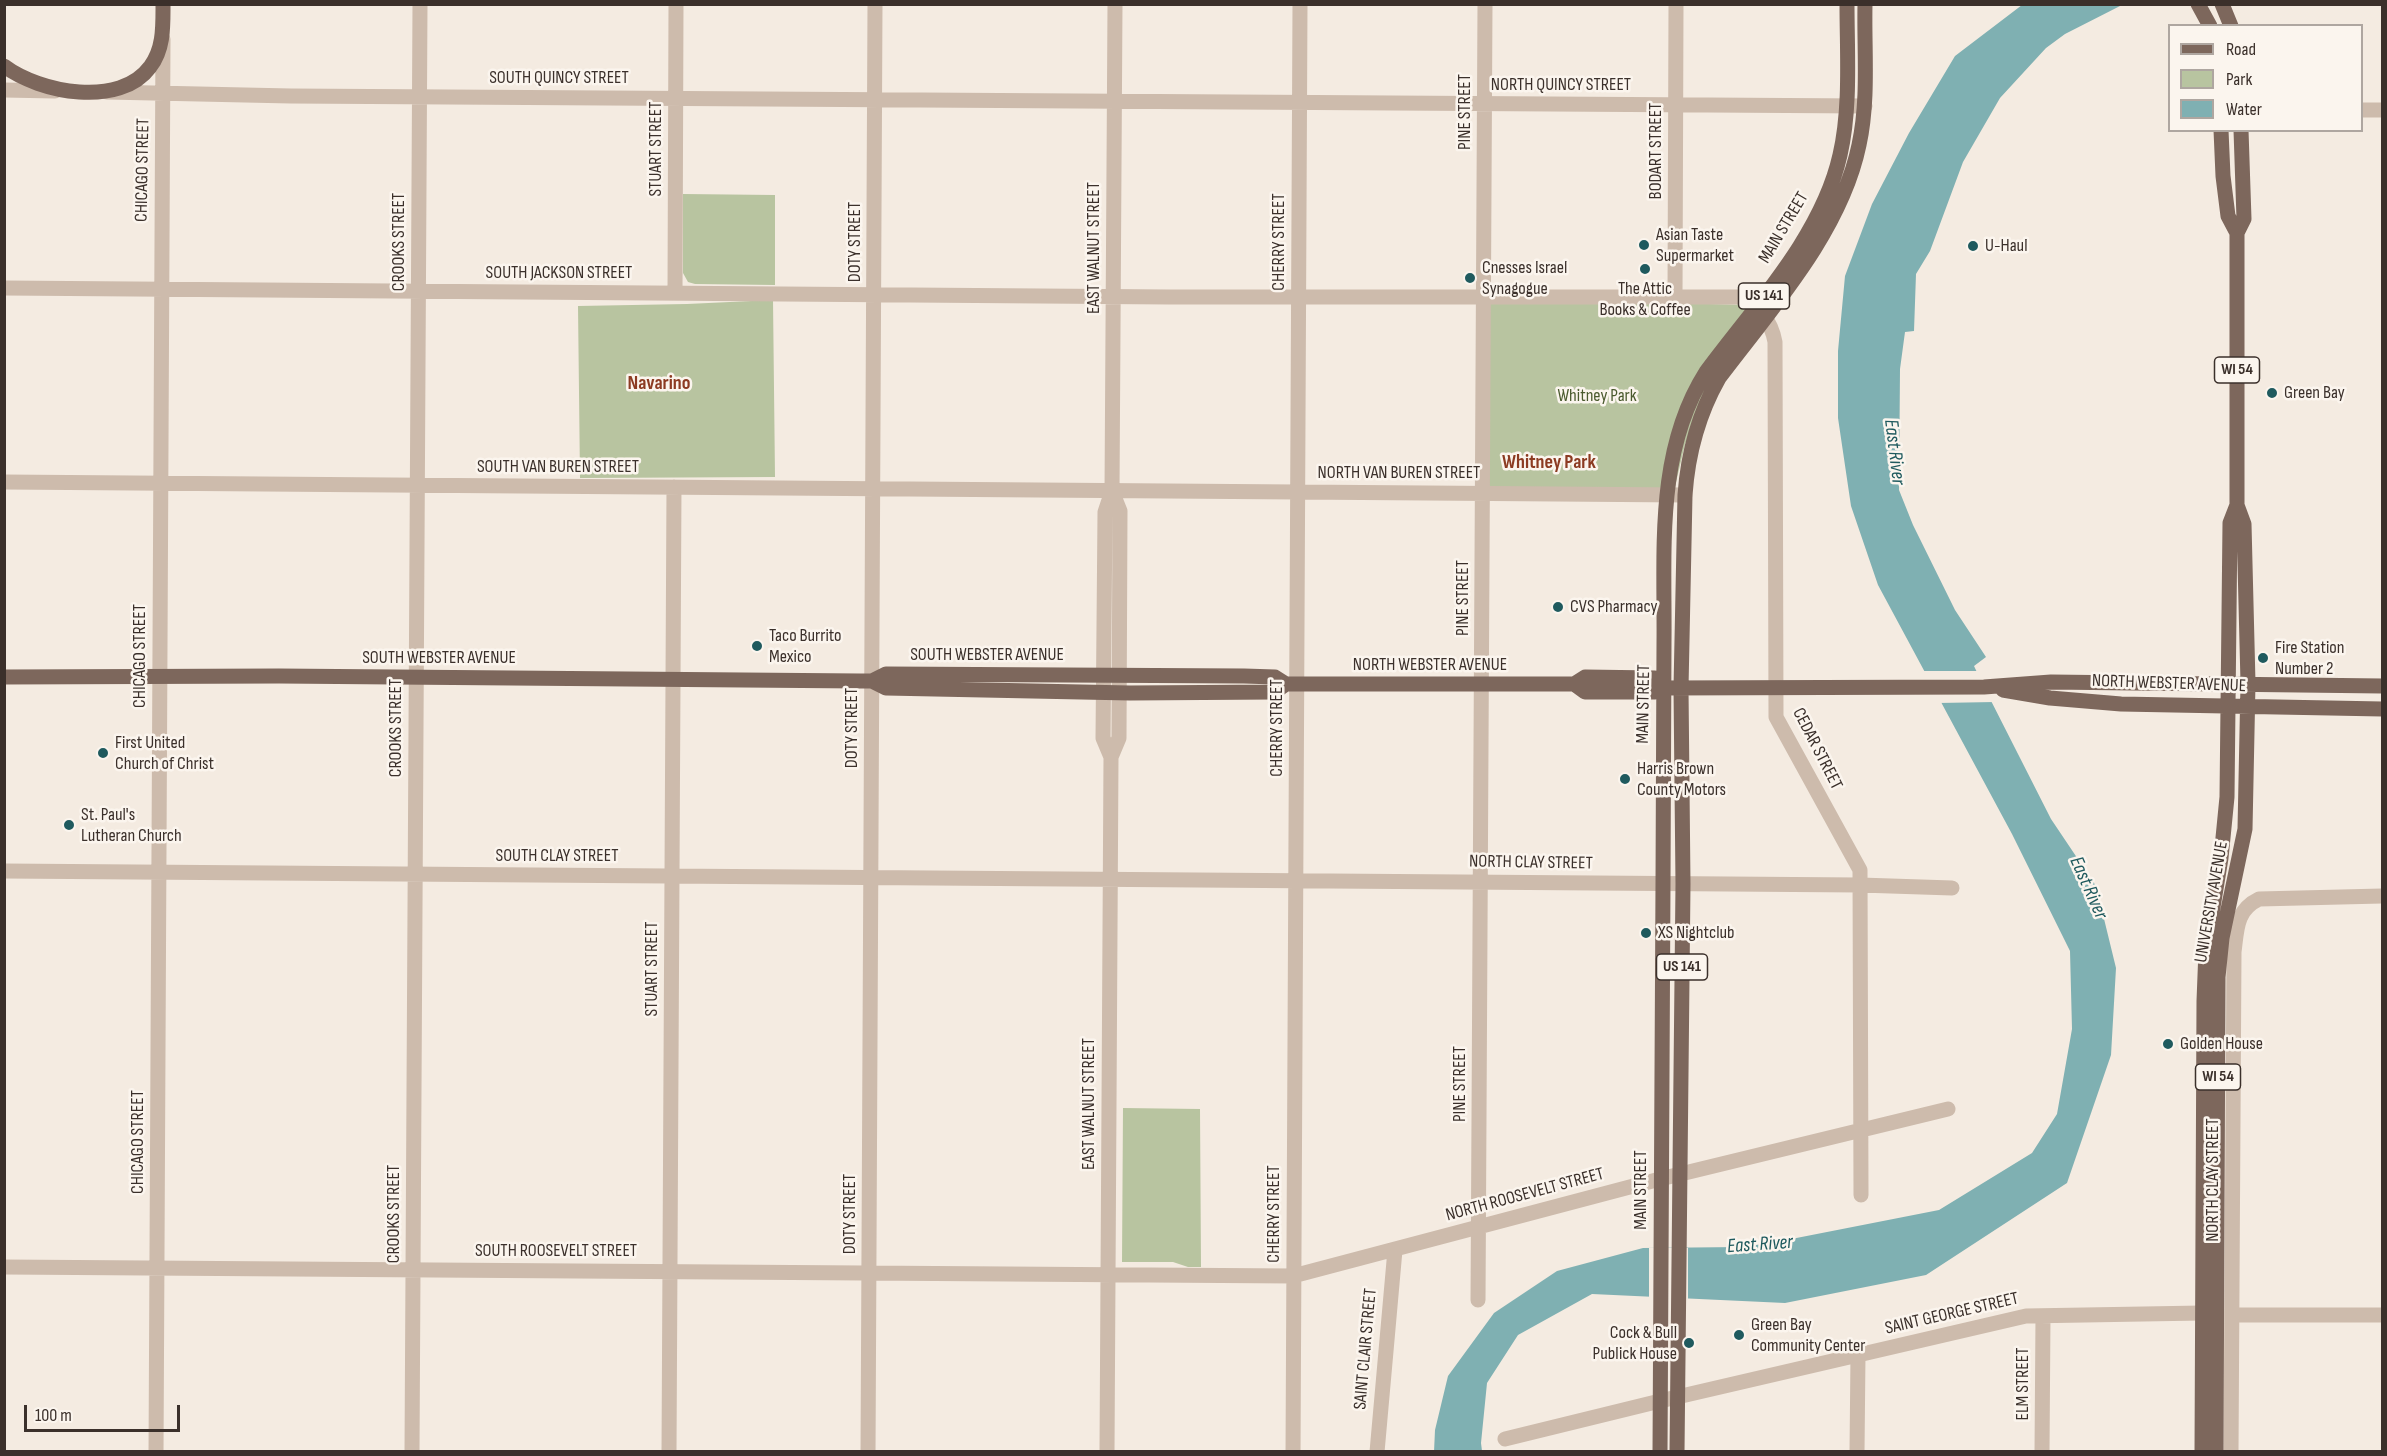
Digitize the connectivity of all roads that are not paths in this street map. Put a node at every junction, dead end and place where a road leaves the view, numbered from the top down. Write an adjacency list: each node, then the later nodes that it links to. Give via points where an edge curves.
1 (164, 4): 15 (main road, CHICAGO STREET)
2 (420, 4): 21 (street, CROOKS STREET)
3 (676, 4): 22 (street, STUART STREET)
4 (875, 4): 23 (street, DOTY STREET)
5 (1115, 4): 24 (street, EAST WALNUT STREET)
6 (1300, 4): 25 (street, CHERRY STREET)
7 (1485, 4): 26 (street, PINE STREET)
8 (1676, 4): 27 (street, BODART STREET)
9 (1847, 4): 29 (main road, MAIN STREET / US 141)
10 (1865, 4): 28 (main road, MAIN STREET / US 141)
11 (2198, 4): 13 (main road)
12 (2222, 4): 14 (main road)
13 (2209, 24)
14 (2230, 24)
15 (163, 35): 19 (main road, via 147,71 122,88); 20 (street, CHICAGO STREET)
16 (4, 66): 18 (main road, via 26,79)
17 (4, 90): 18 (street, SOUTH QUINCY STREET)
18 (67, 91): 19 (main road, SOUTH QUINCY STREET)
19 (107, 92): 20 (street, SOUTH QUINCY STREET)
20 (164, 93): 21 (street, SOUTH QUINCY STREET); 36 (street, CHICAGO STREET)
21 (419, 97): 22 (street, SOUTH QUINCY STREET); 37 (street, CROOKS STREET)
22 (676, 98): 23 (street, SOUTH QUINCY STREET); 38 (street, STUART STREET)
23 (875, 100): 24 (street, SOUTH QUINCY STREET); 39 (street, DOTY STREET)
24 (1114, 101): 25 (street, NORTH QUINCY STREET); 40 (street, EAST WALNUT STREET)
25 (1300, 103): 26 (street, NORTH QUINCY STREET); 41 (street, CHERRY STREET)
26 (1485, 104): 27 (street, NORTH QUINCY STREET); 43 (street, PINE STREET)
27 (1675, 105): 29 (street, NORTH QUINCY STREET); 42 (street, BODART STREET)
28 (1865, 106): 29 (street, NORTH QUINCY STREET); 44 (main road, MAIN STREET / US 141, via 1859,147 1836,211 1815,246)
29 (1846, 107): 44 (main road, MAIN STREET / US 141, via 1840,154 1828,191 1815,221)
30 (2363, 110): 31 (street)
31 (2382, 110)
32 (2221, 132): 34 (main road, UNIVERSITY AVENUE / WI 54, via 2228,216)
33 (2241, 132): 34 (main road, UNIVERSITY AVENUE / WI 54, via 2244,219)
34 (2237, 233): 55 (main road, UNIVERSITY AVENUE / WI 54)
35 (4, 288): 36 (street, SOUTH JACKSON STREET)
36 (162, 289): 37 (street, SOUTH JACKSON STREET); 46 (street, CHICAGO STREET)
37 (418, 291): 38 (street, SOUTH JACKSON STREET); 47 (street, CROOKS STREET)
38 (675, 293): 39 (street, SOUTH JACKSON STREET)
39 (874, 294): 40 (street, SOUTH JACKSON STREET); 49 (street, DOTY STREET)
40 (1113, 296): 41 (street, SOUTH JACKSON STREET); 50 (street, EAST WALNUT STREET)
41 (1299, 297): 43 (street, SOUTH JACKSON STREET); 51 (street, CHERRY STREET)
42 (1674, 297): 43 (street, SOUTH JACKSON STREET); 44 (street, SOUTH JACKSON STREET, via 1740,297)
43 (1484, 299): 52 (street, PINE STREET)
44 (1761, 312): 53 (main road, MAIN STREET / US 141, via 1710,365 1694,391 1683,414); 54 (main road, MAIN STREET / US 141, via 1710,395 1691,448); 71 (street, CEDAR STREET, via 1772,328 1775,342)
45 (4, 482): 46 (street, SOUTH VAN BUREN STREET)
46 (161, 484): 47 (street, SOUTH VAN BUREN STREET); 59 (street, CHICAGO STREET)
47 (417, 486): 48 (street, SOUTH VAN BUREN STREET); 60 (street, CROOKS STREET)
48 (674, 488): 49 (street, SOUTH VAN BUREN STREET); 61 (street, STUART STREET)
49 (873, 489): 50 (street, SOUTH VAN BUREN STREET); 62 (street, DOTY STREET)
50 (1112, 491): 51 (street, NORTH VAN BUREN STREET); 56 (street, EAST WALNUT STREET, via 1105,512); 57 (street, EAST WALNUT STREET, via 1120,511)
51 (1298, 492): 52 (street, NORTH VAN BUREN STREET); 65 (street, CHERRY STREET)
52 (1483, 493): 53 (street, NORTH VAN BUREN STREET); 66 (street, PINE STREET)
53 (1667, 495): 54 (street, NORTH VAN BUREN STREET); 69 (main road, MAIN STREET / US 141)
54 (1685, 495): 70 (main road, MAIN STREET / US 141)
55 (2237, 505): 63 (main road, UNIVERSITY AVENUE / WI 54, via 2230,523); 64 (main road, UNIVERSITY AVENUE / WI 54, via 2244,524)
56 (1103, 674): 57 (main road, NORTH WEBSTER AVENUE); 62 (main road, SOUTH WEBSTER AVENUE, via 886,674); 72 (street, EAST WALNUT STREET)
57 (1120, 675): 65 (main road, NORTH WEBSTER AVENUE, via 1275,677); 73 (street, EAST WALNUT STREET)
58 (4, 677): 59 (main road, SOUTH WEBSTER AVENUE)
59 (160, 677): 60 (main road, SOUTH WEBSTER AVENUE); 79 (street, CHICAGO STREET)
60 (416, 678): 61 (main road, SOUTH WEBSTER AVENUE); 80 (street, CROOKS STREET)
61 (672, 680): 62 (main road, SOUTH WEBSTER AVENUE); 81 (street, STUART STREET)
62 (872, 681): 72 (main road, SOUTH WEBSTER AVENUE, via 886,688); 82 (street, DOTY STREET)
63 (2229, 683): 64 (main road, NORTH WEBSTER AVENUE); 68 (main road, NORTH WEBSTER AVENUE, via 2051,682); 74 (main road, UNIVERSITY AVENUE / WI 54)
64 (2248, 683): 67 (main road, NORTH WEBSTER AVENUE); 75 (main road, UNIVERSITY AVENUE / WI 54)
65 (1292, 684): 66 (main road, NORTH WEBSTER AVENUE); 73 (main road, NORTH WEBSTER AVENUE, via 1275,692); 84 (street, CHERRY STREET)
66 (1482, 685): 69 (main road, NORTH WEBSTER AVENUE, via 1574,684 1585,677 1655,678); 85 (street, PINE STREET)
67 (2382, 686)
68 (1991, 687): 71 (main road, NORTH WEBSTER AVENUE); 74 (main road, NORTH WEBSTER AVENUE, via 2106,703)
69 (1664, 688): 70 (main road, NORTH WEBSTER AVENUE); 86 (main road, MAIN STREET / US 141)
70 (1681, 688): 71 (main road, NORTH WEBSTER AVENUE); 87 (main road, MAIN STREET / US 141)
71 (1775, 688): 88 (street, CEDAR STREET, via 1776,717 1860,870)
72 (1103, 692): 73 (main road, NORTH WEBSTER AVENUE); 77 (street, EAST WALNUT STREET, via 1103,738)
73 (1120, 693): 77 (street, EAST WALNUT STREET, via 1119,738)
74 (2229, 704): 75 (main road, NORTH WEBSTER AVENUE); 106 (main road, UNIVERSITY AVENUE / WI 54, via 2225,826 2206,951)
75 (2247, 705): 76 (main road, NORTH WEBSTER AVENUE); 126 (main road, UNIVERSITY AVENUE / WI 54, via 2245,829 2222,938 2218,977)
76 (2382, 709)
77 (1111, 756): 83 (street, EAST WALNUT STREET)
78 (4, 871): 79 (street, SOUTH CLAY STREET)
79 (159, 873): 80 (street, SOUTH CLAY STREET); 99 (street, CHICAGO STREET)
80 (415, 875): 81 (street, SOUTH CLAY STREET); 100 (street, CROOKS STREET)
81 (672, 876): 82 (street, SOUTH CLAY STREET); 101 (street, STUART STREET)
82 (871, 878): 83 (street, SOUTH CLAY STREET); 102 (street, DOTY STREET)
83 (1110, 879): 84 (street, NORTH CLAY STREET); 103 (street, EAST WALNUT STREET)
84 (1296, 881): 85 (street, NORTH CLAY STREET); 104 (street, CHERRY STREET)
85 (1481, 882): 86 (street, NORTH CLAY STREET); 96 (street, PINE STREET)
86 (1663, 884): 87 (street, NORTH CLAY STREET); 94 (main road, MAIN STREET / US 141)
87 (1683, 884): 88 (street, NORTH CLAY STREET); 93 (main road, MAIN STREET / US 141)
88 (1860, 885): 89 (street, NORTH CLAY STREET); 92 (street, CEDAR STREET)
89 (1952, 888)
90 (2382, 896): 107 (street, NORTH CLAY STREET, via 2259,899 2248,904 2240,916 2234,952)
91 (1948, 1109): 92 (street, NORTH ROOSEVELT STREET)
92 (1859, 1129): 93 (street, NORTH ROOSEVELT STREET); 95 (street, CEDAR STREET)
93 (1679, 1174): 94 (street, NORTH ROOSEVELT STREET); 111 (main road, MAIN STREET / US 141)
94 (1660, 1179): 96 (street, NORTH ROOSEVELT STREET); 112 (main road, MAIN STREET / US 141)
95 (1861, 1195)
96 (1479, 1228): 97 (street, NORTH ROOSEVELT STREET); 105 (street, PINE STREET)
97 (1395, 1250): 104 (street, NORTH ROOSEVELT STREET); 120 (street, SAINT CLAIR STREET)
98 (4, 1267): 99 (street, SOUTH ROOSEVELT STREET)
99 (157, 1268): 100 (street, SOUTH ROOSEVELT STREET); 114 (street, CHICAGO STREET)
100 (413, 1270): 101 (street, SOUTH ROOSEVELT STREET); 115 (street, CROOKS STREET)
101 (670, 1272): 102 (street, SOUTH ROOSEVELT STREET); 116 (street, STUART STREET)
102 (869, 1273): 103 (street, SOUTH ROOSEVELT STREET); 117 (street, DOTY STREET)
103 (1108, 1275): 104 (street, NORTH ROOSEVELT STREET); 118 (street, EAST WALNUT STREET)
104 (1293, 1276): 119 (street, CHERRY STREET)
105 (1478, 1300)
106 (2202, 1313): 109 (street, SAINT GEORGE STREET); 125 (main road, UNIVERSITY AVENUE / WI 54)
107 (2232, 1315): 108 (street); 127 (street, NORTH CLAY STREET)
108 (2382, 1315)
109 (2043, 1316): 110 (street, SAINT GEORGE STREET, via 2026,1316); 124 (street, ELM STREET)
110 (1858, 1355): 111 (street, SAINT GEORGE STREET); 123 (street)
111 (1677, 1397): 112 (street, SAINT GEORGE STREET); 122 (main road, MAIN STREET / US 141)
112 (1660, 1401): 113 (street, SAINT GEORGE STREET); 121 (main road, MAIN STREET / US 141)
113 (1505, 1439)
114 (156, 1452)
115 (412, 1452)
116 (669, 1452)
117 (868, 1452)
118 (1107, 1452)
119 (1293, 1452)
120 (1377, 1452)
121 (1660, 1452)
122 (1677, 1452)
123 (1857, 1452)
124 (2042, 1452)
125 (2202, 1452)
126 (2216, 1452)
127 (2231, 1452)

